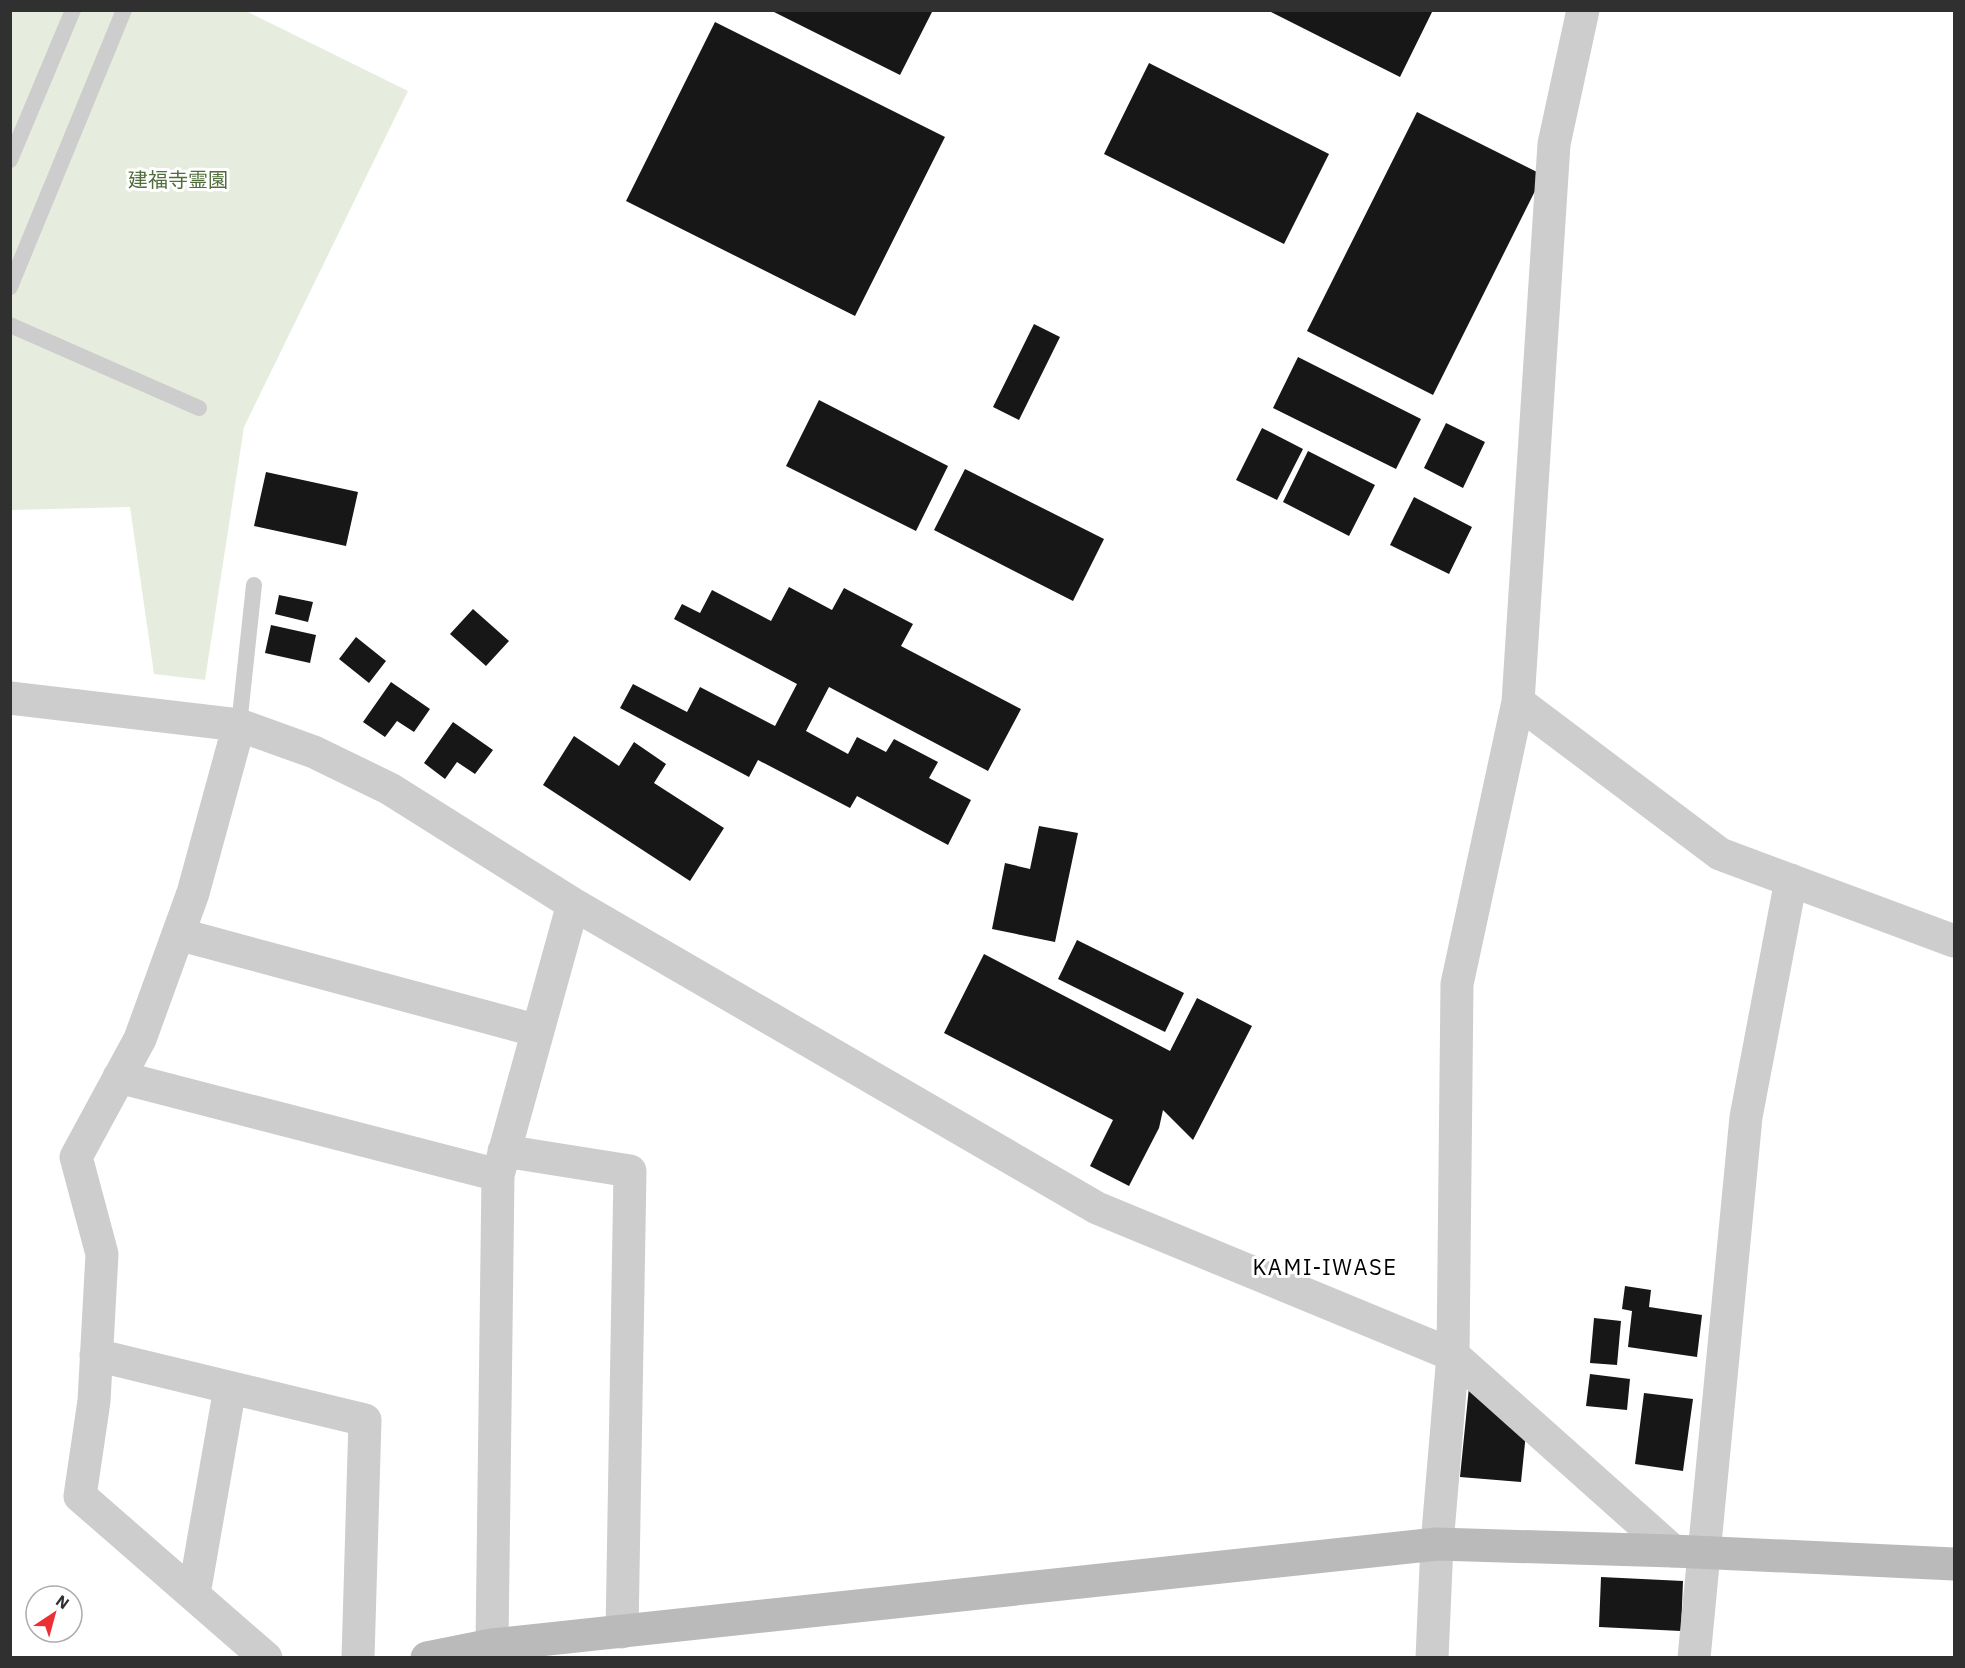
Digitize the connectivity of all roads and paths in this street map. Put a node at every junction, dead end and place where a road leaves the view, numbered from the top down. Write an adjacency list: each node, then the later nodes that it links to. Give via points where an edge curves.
1 (73, 10): 4 (lane)
2 (124, 10): 5 (lane)
3 (1583, 10): 10 (street, via 1554,144)
4 (10, 160)
5 (10, 287)
6 (10, 325): 7 (lane)
7 (199, 408)
8 (254, 585): 11 (lane)
9 (10, 698): 11 (street)
10 (1518, 702): 12 (street, via 1720,854); 20 (street, via 1456,984)
11 (239, 725): 13 (street, via 314,752 390,789); 14 (street)
12 (1791, 880): 15 (street); 23 (street, via 1746,1117)
13 (573, 904): 16 (street); 20 (street, via 1097,1208)
14 (178, 934): 16 (street); 17 (street, via 140,1039)
15 (1954, 941)
16 (538, 1031): 18 (street)
17 (120, 1077): 18 (street); 19 (street, via 76,1157 102,1254)
18 (501, 1163): 26 (street, via 630,1171); 27 (street)
19 (96, 1355): 21 (street); 25 (street, via 94,1401 80,1496)
20 (1453, 1355): 22 (street); 23 (street)
21 (230, 1388): 25 (street); 29 (street, via 365,1420)
22 (1437, 1544): 23 (street); 26 (street); 31 (street)
23 (1688, 1552): 24 (street); 32 (street)
24 (1954, 1564)
25 (194, 1594): 28 (street)
26 (622, 1632): 27 (street)
27 (492, 1645): 30 (street)
28 (266, 1658)
29 (358, 1658)
30 (427, 1658)
31 (1432, 1658)
32 (1694, 1658)

